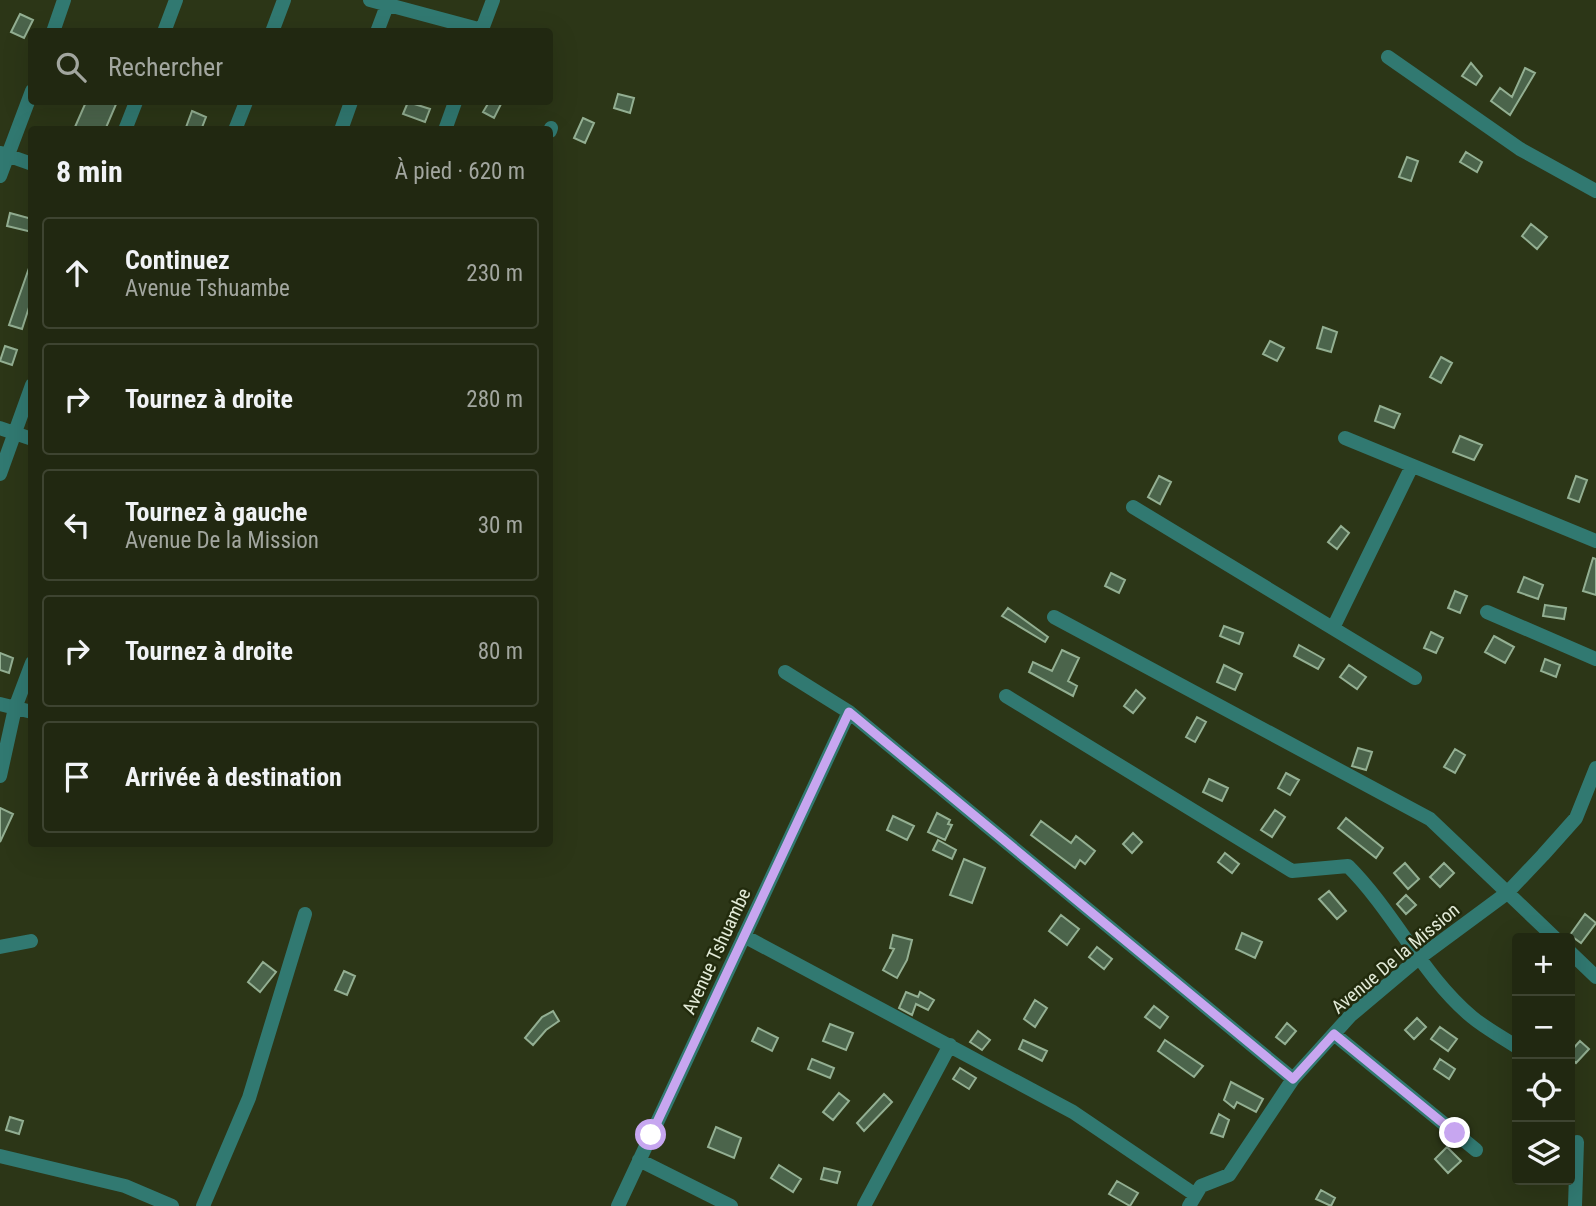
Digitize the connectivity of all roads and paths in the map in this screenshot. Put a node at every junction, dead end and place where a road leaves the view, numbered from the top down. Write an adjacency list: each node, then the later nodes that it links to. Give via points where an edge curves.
1 (64, 0): 7 (street)
2 (176, 0): 8 (street)
3 (284, 0): 9 (street)
4 (370, 0): 6 (street)
5 (493, 0): 12 (street)
6 (388, 2): 10 (street); 11 (street)
7 (54, 28)
8 (166, 28)
9 (274, 28)
10 (378, 28)
11 (472, 28)
12 (483, 28)
13 (1388, 57): 26 (street, via 1520,149)
14 (28, 99): 23 (street)
15 (135, 105): 19 (street)
16 (245, 105): 20 (street)
17 (350, 105): 21 (street)
18 (454, 105): 22 (street)
19 (127, 126)
20 (237, 126)
21 (342, 126)
22 (446, 126)
23 (4, 154): 24 (street); 25 (street)
24 (28, 163)
25 (0, 176)
26 (1596, 191)
27 (28, 396): 29 (street)
28 (0, 428): 29 (street)
29 (15, 433): 30 (street); 33 (street)
30 (28, 438)
31 (1345, 438): 32 (street)
32 (1412, 466): 35 (street); 38 (street)
33 (0, 474)
34 (1133, 506): 38 (street)
35 (1596, 541)
36 (1487, 612): 39 (street)
37 (1054, 617): 50 (street, via 1430,819)
38 (1333, 628): 42 (street)
39 (1596, 659)
40 (785, 673): 47 (street)
41 (28, 674): 45 (street)
42 (1415, 678)
43 (1006, 696): 57 (street, via 1292,871 1348,866 1372,890)
44 (0, 704): 45 (street)
45 (15, 708): 46 (street); 49 (street)
46 (28, 711)
47 (849, 712): 53 (street, Avenue Tshuambe); 62 (street)
48 (1596, 768): 50 (street, Avenue De la Mission, via 1576,818)
49 (0, 776)
50 (1507, 893): 52 (street); 57 (street, Avenue De la Mission)
51 (305, 914): 69 (street, via 249,1098)
52 (1550, 933)
53 (744, 936): 61 (street); 66 (street, Avenue Tshuambe)
54 (32, 941): 55 (street)
55 (0, 947)
56 (1575, 957): 58 (street)
57 (1419, 958): 59 (street, Avenue De la Mission); 60 (street, via 1472,1017)
58 (1596, 977)
59 (1334, 1034): 62 (street, Avenue De la Mission); 64 (street)
60 (1512, 1044)
61 (950, 1045): 67 (street, via 1073,1112); 72 (street)
62 (1293, 1079): 67 (street, Avenue De la Mission, via 1229,1175 1201,1186)
63 (1577, 1142): 73 (street)
64 (1476, 1150)
65 (0, 1156): 68 (street, via 125,1186)
66 (639, 1160): 70 (street, Avenue Tshuambe); 71 (street)
67 (1191, 1200)
68 (172, 1206)
69 (203, 1206)
70 (618, 1206)
71 (731, 1206)
72 (864, 1206)
73 (1575, 1206)

